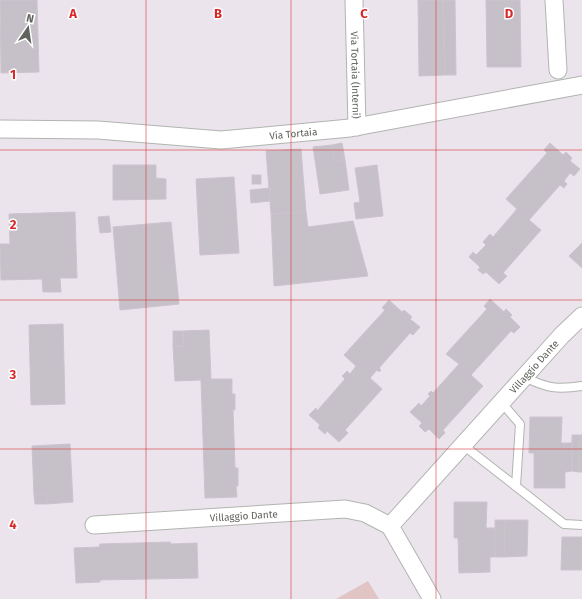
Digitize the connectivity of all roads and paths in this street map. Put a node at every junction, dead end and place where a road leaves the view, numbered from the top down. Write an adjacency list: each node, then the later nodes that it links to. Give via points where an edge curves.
1 (354, 0): 5 (street, Via Tortaia (Interni))
2 (554, 0): 3 (street)
3 (558, 70)
4 (582, 85): 5 (street, Via Tortaia)
5 (357, 126): 6 (street, Via Tortaia, via 221,140 98,130)
6 (0, 129)
7 (582, 316): 8 (street, Villaggio Dante)
8 (524, 377): 9 (lane, via 543,386 565,389); 10 (street, Villaggio Dante)
9 (582, 386)
10 (501, 402): 11 (street, Villaggio Dante); 12 (lane, via 520,424)
11 (463, 445): 12 (lane); 15 (street, Villaggio Dante)
12 (516, 486): 13 (lane, via 564,524)
13 (582, 525)
14 (94, 526): 15 (street, Villaggio Dante, via 344,509 365,513)
15 (390, 526): 16 (street)
16 (432, 599)

